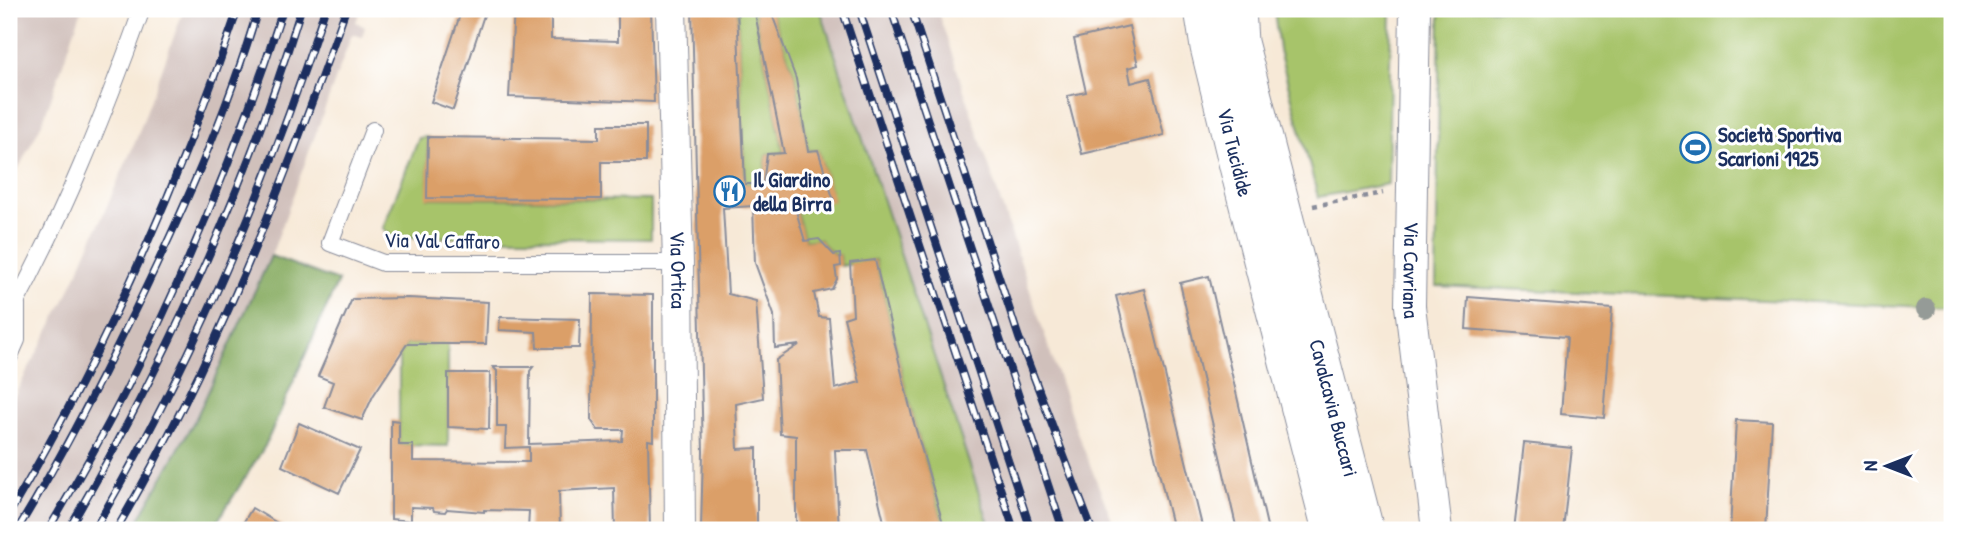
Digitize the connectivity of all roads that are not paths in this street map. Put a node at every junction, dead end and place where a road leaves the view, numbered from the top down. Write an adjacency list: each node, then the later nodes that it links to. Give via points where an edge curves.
1 (142, 9): 9 (lane, via 57,226)
2 (671, 9): 7 (street, Via Ortica)
3 (1203, 9): 8 (street, Via Tucidide, via 1225,113)
4 (1237, 9): 8 (street, Via Tucidide, via 1239,42)
5 (1415, 9): 14 (street, Via Cavriana, via 1410,306)
6 (373, 130): 7 (lane, Via Val Caffaro, via 330,243 359,257 383,263)
7 (678, 262): 11 (street, Via Ortica)
8 (1287, 290): 12 (street, Cavalcavia Buccari); 13 (street, Cavalcavia Buccari)
9 (13, 309): 10 (lane, via 17,340)
10 (9, 358)
11 (680, 530)
12 (1331, 530)
13 (1365, 530)
14 (1437, 530)

